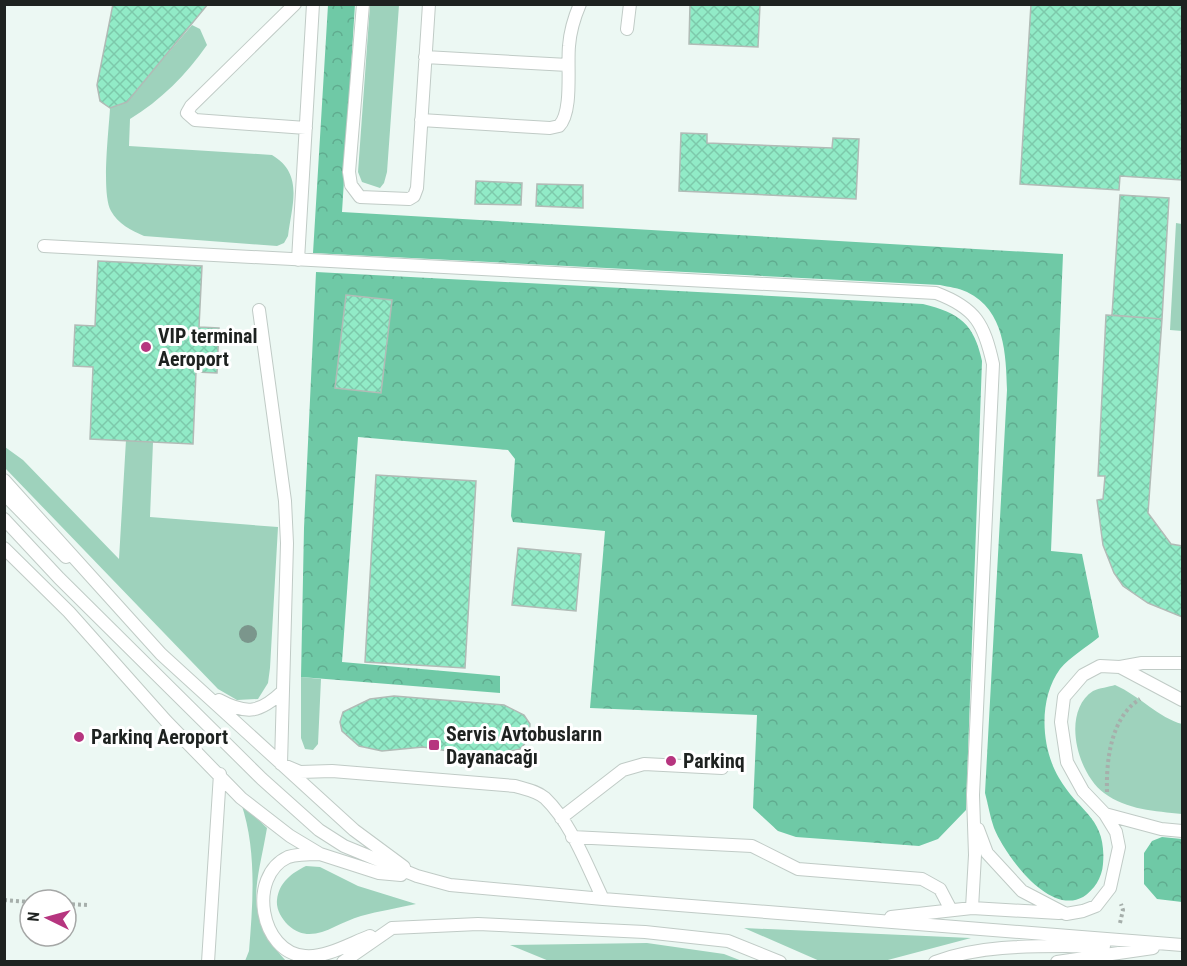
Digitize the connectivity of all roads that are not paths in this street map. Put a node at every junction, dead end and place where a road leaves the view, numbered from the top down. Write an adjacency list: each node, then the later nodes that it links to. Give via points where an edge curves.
1 (295, 4): 11 (lane, via 187,113 195,120)
2 (312, 4): 11 (lane)
3 (363, 4): 10 (lane, via 350,172 351,185 360,197 414,196)
4 (429, 4): 8 (lane)
5 (580, 4): 9 (lane, via 573,22)
6 (630, 4): 7 (lane)
7 (627, 29)
8 (425, 57): 9 (lane); 10 (lane)
9 (568, 65): 10 (lane, via 567,112 559,126)
10 (421, 120)
11 (306, 128): 13 (lane)
12 (44, 246): 13 (lane)
13 (298, 260): 28 (lane, via 936,293 972,312 986,332 993,364)
14 (259, 310): 22 (lane, via 285,501)
15 (4, 480): 19 (lane)
16 (4, 494): 19 (lane)
17 (4, 519): 34 (lane, via 186,704 319,830 344,846)
18 (4, 548): 27 (lane)
19 (161, 654): 23 (lane)
20 (1182, 663): 21 (lane)
21 (1119, 667): 24 (lane); 29 (lane, via 1100,666 1083,675 1064,697 1060,722 1067,762 1083,791)
22 (283, 691): 23 (lane, via 271,703 248,711); 25 (lane)
23 (204, 692): 25 (lane)
24 (1182, 700)
25 (281, 764): 30 (lane, via 300,772 332,771 514,786 544,798); 34 (lane, via 354,830)
26 (722, 768): 30 (lane, via 645,764 623,770)
27 (220, 774): 33 (lane, via 241,798); 42 (lane)
28 (974, 795): 36 (lane); 38 (lane, via 978,829 987,853 1000,871 1022,891)
29 (1108, 815): 31 (lane); 38 (lane, via 1119,847 1110,888 1096,906)
30 (561, 818): 32 (lane)
31 (1182, 831)
32 (572, 837): 35 (lane); 37 (lane, via 752,846 798,868 922,879 940,889)
33 (320, 854): 34 (lane, via 379,873); 40 (lane, via 290,856 273,869 262,904 275,936 298,955 308,956)
34 (417, 876): 35 (lane, via 450,885)
35 (603, 899): 39 (lane)
36 (972, 908): 37 (lane); 38 (lane)
37 (951, 910): 39 (lane)
38 (1066, 914)
39 (865, 920): 41 (lane)
40 (392, 928): 43 (lane); 44 (lane, via 478,924 645,932 728,941)
41 (1177, 945): 45 (lane, via 1019,947); 46 (lane)
42 (208, 962)
43 (343, 962)
44 (780, 962)
45 (935, 962)
46 (1057, 962)

